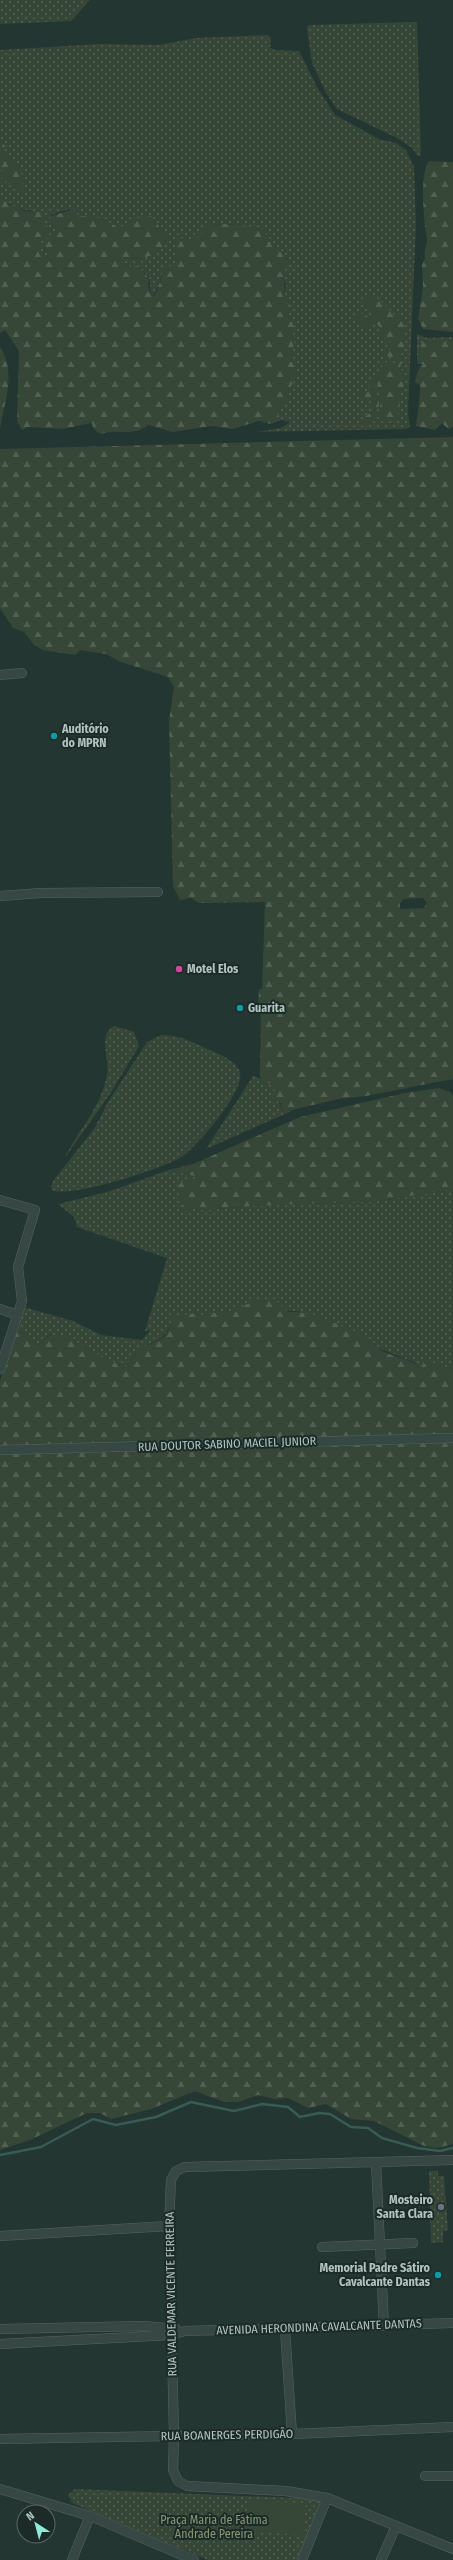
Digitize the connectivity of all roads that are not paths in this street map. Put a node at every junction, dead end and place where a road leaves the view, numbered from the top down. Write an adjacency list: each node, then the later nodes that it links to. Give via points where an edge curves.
1 (22, 673): 2 (street)
2 (0, 674)
3 (158, 892): 4 (street)
4 (0, 896)
5 (0, 1200): 7 (street, via 35,1210 18,1267 22,1302)
6 (0, 1309): 7 (street)
7 (17, 1315): 8 (street)
8 (0, 1370)
9 (453, 1438): 10 (street, RUA DOUTOR SABINO MACIEL JUNIOR)
10 (0, 1450)
11 (453, 2160): 12 (street)
12 (376, 2163): 13 (street, RUA VALDEMAR VICENTE FERREIRA, via 192,2165 180,2168 172,2175); 16 (street)
13 (169, 2226): 14 (street); 22 (street, RUA VALDEMAR VICENTE FERREIRA)
14 (0, 2236)
15 (413, 2243): 16 (street)
16 (381, 2244): 17 (street); 19 (street)
17 (322, 2247)
18 (453, 2323): 19 (street, AVENIDA HERONDINA CAVALCANTE DANTAS)
19 (384, 2326): 21 (street, AVENIDA HERONDINA CAVALCANTE DANTAS)
20 (0, 2329): 22 (street, AVENIDA HERONDINA CAVALCANTE DANTAS)
21 (285, 2329): 22 (street, AVENIDA HERONDINA CAVALCANTE DANTAS); 25 (street)
22 (171, 2331): 23 (street, AVENIDA HERONDINA CAVALCANTE DANTAS); 26 (street, RUA VALDEMAR VICENTE FERREIRA)
23 (0, 2344)
24 (453, 2427): 25 (street, RUA BOANERGES PERDIGÃO)
25 (292, 2434): 26 (street, RUA BOANERGES PERDIGÃO)
26 (174, 2435): 27 (street, RUA BOANERGES PERDIGÃO); 31 (street, RUA VALDEMAR VICENTE FERREIRA, via 173,2470 183,2485 286,2491)
27 (0, 2439)
28 (425, 2476): 29 (street)
29 (453, 2476)
30 (0, 2489): 32 (street)
31 (327, 2498): 33 (street); 35 (street)
32 (90, 2516): 36 (street); 37 (street)
33 (396, 2526): 34 (street); 38 (street)
34 (453, 2549)
35 (304, 2559)
36 (72, 2560)
37 (194, 2560)
38 (381, 2560)

